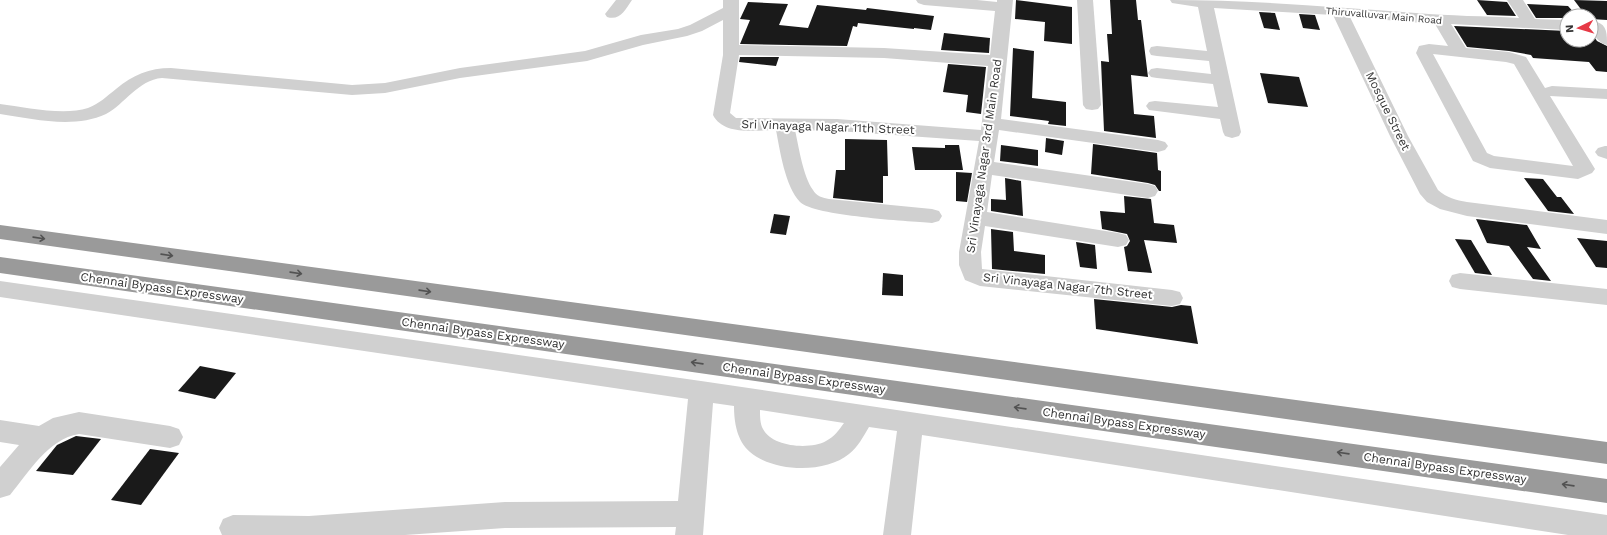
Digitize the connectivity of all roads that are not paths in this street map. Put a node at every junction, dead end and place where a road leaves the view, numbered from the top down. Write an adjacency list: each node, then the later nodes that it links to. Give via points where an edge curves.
1 (624, 0): 11 (street)
2 (924, 0): 8 (street)
3 (1085, 0): 25 (street)
4 (1178, 0): 7 (street, Thiruvalluvar Main Road)
5 (1393, 0): 12 (street)
6 (1515, 0): 14 (street)
7 (1200, 2): 10 (street, Thiruvalluvar Main Road); 19 (street)
8 (1004, 4): 20 (street, Sri Vinayaga Nagar 3rd Main Road)
9 (731, 5): 16 (street); 27 (street, via 696,28 641,40 587,56 460,73 385,88 352,90 171,73 146,76 92,113 70,116)
10 (1339, 11): 12 (street, Thiruvalluvar Main Road); 35 (street, Mosque Street, via 1399,136 1430,194 1437,201 1445,205)
11 (613, 14)
12 (1417, 18): 13 (street, Thiruvalluvar Main Road)
13 (1440, 20): 14 (street, Thiruvalluvar Main Road); 18 (street)
14 (1530, 23): 15 (street, Thiruvalluvar Main Road)
15 (1559, 25)
16 (731, 50): 20 (street, via 884,53); 28 (street, Sri Vinayaga Nagar 11th Street, via 720,113 723,119 734,124)
17 (1157, 51): 19 (street)
18 (1460, 52): 18 (street, via 1429,49 1424,53 1480,157 1490,162 1578,173 1585,169 1520,61 1509,57)
19 (1216, 56): 22 (street)
20 (997, 62): 29 (street, Sri Vinayaga Nagar 3rd Main Road)
21 (1157, 73): 22 (street)
22 (1221, 80): 26 (street, via 1230,123)
23 (1552, 91): 24 (street)
24 (1607, 94)
25 (1092, 105)
26 (1155, 106)
27 (0, 109)
28 (784, 125): 29 (street, Sri Vinayaga Nagar 11th Street); 33 (street, via 800,185 806,196 816,203)
29 (990, 129): 30 (street, Sri Vinayaga Nagar 11th Street); 31 (street, Sri Vinayaga Nagar 3rd Main Road)
30 (1158, 146)
31 (984, 167): 32 (street); 34 (street, Sri Vinayaga Nagar 3rd Main Road)
32 (1148, 191)
33 (932, 216)
34 (976, 217): 37 (street); 39 (street, Sri Vinayaga Nagar 3rd Main Road)
35 (1607, 227)
36 (0, 232): 51 (highway, one-way to 51)
37 (1118, 240)
38 (0, 265): 53 (highway, Chennai Bypass Expressway, one-way to 38)
39 (970, 265): 43 (street, Sri Vinayaga Nagar 7th Street, via 973,274 980,278)
40 (1460, 282): 42 (street)
41 (0, 289): 44 (street)
42 (1607, 297)
43 (1172, 298)
44 (701, 391): 45 (street); 54 (street)
45 (747, 398): 46 (street); 46 (street, via 748,421 753,436 766,450 786,457 814,456 835,449 848,438)
46 (862, 416): 47 (street)
47 (911, 423): 56 (street); 57 (street)
48 (0, 431): 50 (street)
49 (170, 437): 50 (street, via 79,423 62,426)
50 (42, 438): 52 (street)
51 (1607, 453)
52 (0, 486)
53 (1607, 490)
54 (690, 524): 55 (street, via 505,515 309,529)
55 (232, 528)
56 (1607, 528)
57 (897, 535)

